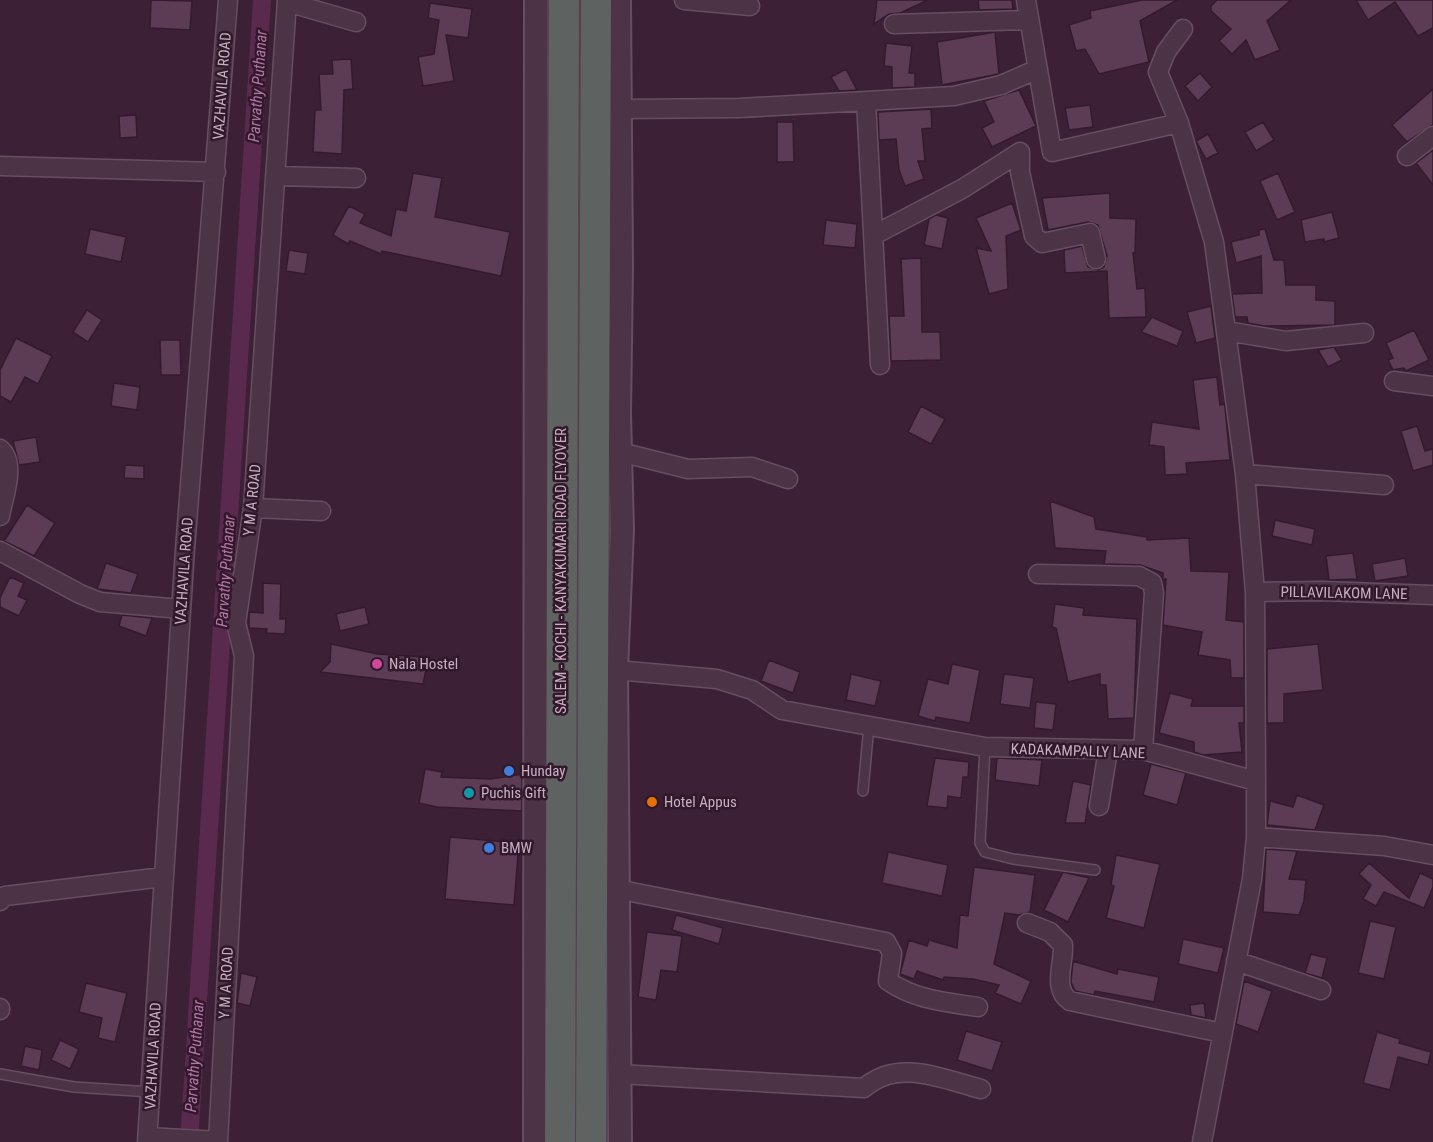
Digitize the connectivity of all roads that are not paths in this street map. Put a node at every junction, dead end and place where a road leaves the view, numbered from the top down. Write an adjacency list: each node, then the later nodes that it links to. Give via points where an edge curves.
1 (228, 0): 23 (street, VAZHAVILA ROAD)
2 (536, 0): 71 (street)
3 (564, 0): 72 (highway, SALEM - KOCHI - KANYAKUMARI ROAD FLYOVER)
4 (596, 0): 73 (highway)
5 (619, 0): 16 (street)
6 (684, 0): 9 (street)
7 (1026, 0): 10 (street)
8 (287, 1): 11 (street); 24 (street, Y M A ROAD)
9 (750, 6)
10 (1029, 20): 12 (street); 14 (street)
11 (356, 22)
12 (894, 24)
13 (1183, 29): 17 (street, via 1166,52 1158,72)
14 (1038, 69): 15 (street, via 1001,85 954,96); 20 (street)
15 (866, 101): 16 (street); 26 (street)
16 (620, 109): 34 (street)
17 (1179, 123): 20 (street); 28 (street, via 1215,242)
18 (1433, 136): 21 (street)
19 (1020, 152): 20 (street); 26 (street, via 962,189); 27 (street, via 1020,172 1034,236 1042,243 1090,233)
20 (1052, 152)
21 (1407, 156)
22 (0, 166): 23 (street)
23 (216, 172): 45 (street, VAZHAVILA ROAD)
24 (275, 176): 25 (street); 38 (street, Y M A ROAD)
25 (356, 178)
26 (874, 235): 30 (street)
27 (1096, 259)
28 (1226, 331): 29 (street, via 1286,340); 35 (street)
29 (1364, 333)
30 (880, 365)
31 (1394, 381): 32 (street)
32 (1433, 386)
33 (0, 449): 40 (street, via 5,453 9,470)
34 (620, 452): 36 (street, via 688,469 752,467); 46 (street, via 622,530)
35 (1245, 474): 37 (street); 43 (street)
36 (788, 479)
37 (1384, 485)
38 (253, 508): 39 (street); 70 (street, Y M A ROAD, via 236,623 244,656)
39 (321, 511)
40 (0, 516)
41 (0, 551): 45 (street, via 100,602)
42 (1038, 574): 50 (street, via 1140,576 1152,583)
43 (1255, 592): 44 (street, PILLAVILAKOM LANE); 51 (street)
44 (1433, 595)
45 (181, 609): 57 (street, VAZHAVILA ROAD)
46 (615, 669): 47 (street, KADAKAMPALLY LANE, via 717,680 752,690 782,710); 58 (street)
47 (869, 725): 48 (street, KADAKAMPALLY LANE); 52 (lane)
48 (986, 747): 49 (street, KADAKAMPALLY LANE); 56 (lane, via 980,843 985,852)
49 (1108, 750): 50 (street, KADAKAMPALLY LANE); 53 (street)
50 (1143, 750): 51 (street, KADAKAMPALLY LANE)
51 (1256, 781): 54 (street)
52 (863, 791)
53 (1099, 806)
54 (1256, 837): 55 (street, via 1384,846); 61 (street)
55 (1433, 855)
56 (1095, 870)
57 (163, 877): 59 (street, via 5,896); 68 (street, VAZHAVILA ROAD)
58 (616, 889): 63 (street, via 886,942 892,953 888,981 900,990 918,997); 66 (street)
59 (0, 902)
60 (1027, 923): 64 (street, via 1050,932 1063,945 1060,989 1070,1002)
61 (1236, 961): 62 (street); 64 (street)
62 (1321, 990)
63 (978, 1007)
64 (1222, 1033): 75 (street)
65 (0, 1074): 68 (lane, via 74,1087)
66 (619, 1074): 67 (street, via 864,1088 877,1077 910,1071); 74 (street)
67 (981, 1089)
68 (151, 1092): 69 (street, VAZHAVILA ROAD)
69 (152, 1138): 70 (street)
70 (214, 1141)
71 (535, 1142)
72 (560, 1142)
73 (591, 1142)
74 (620, 1142)
75 (1202, 1142)

